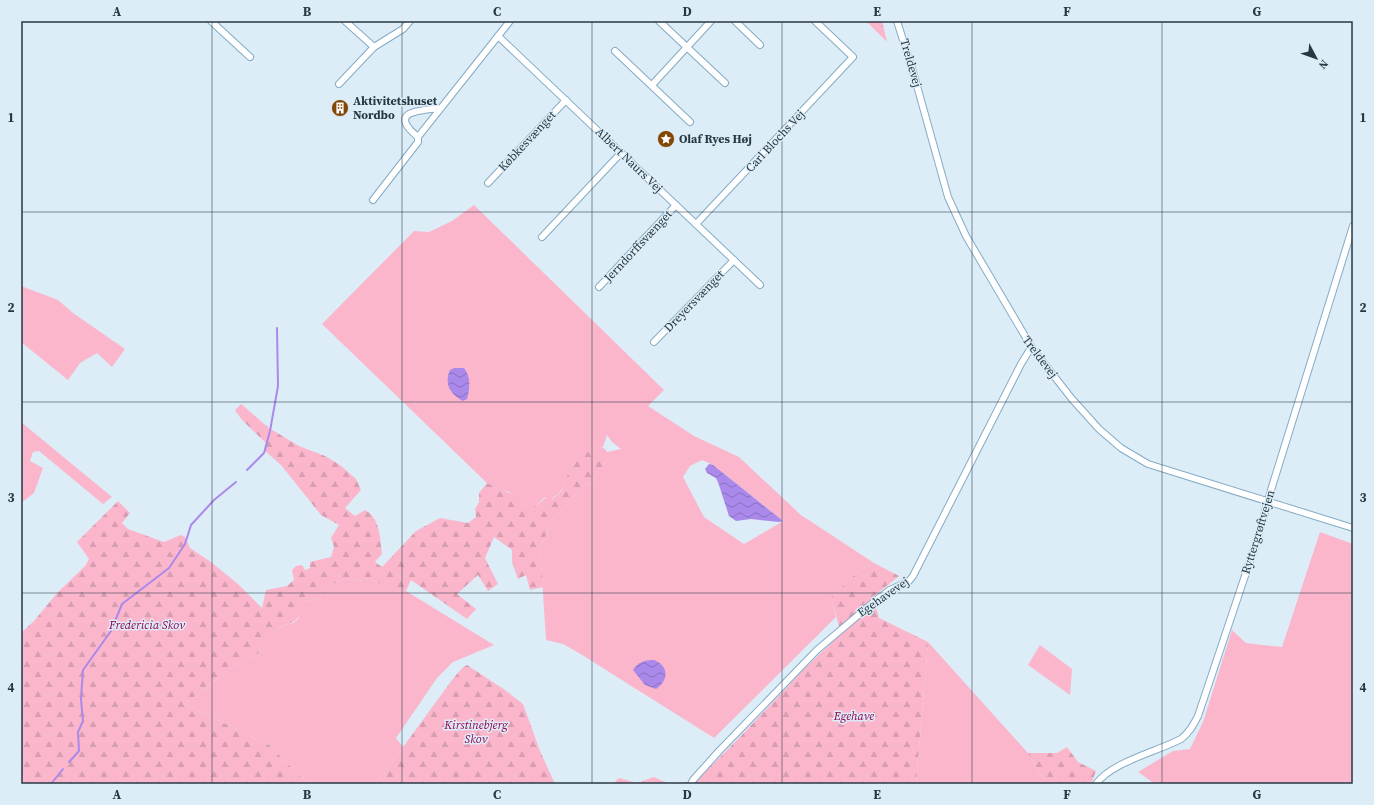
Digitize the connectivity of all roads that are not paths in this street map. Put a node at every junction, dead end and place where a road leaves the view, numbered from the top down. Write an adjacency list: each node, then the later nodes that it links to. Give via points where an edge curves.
1 (211, 21): 15 (street)
2 (345, 21): 12 (street)
3 (409, 21): 12 (street, via 403,29)
4 (510, 21): 10 (street)
5 (659, 21): 13 (street)
6 (711, 21): 13 (street)
7 (735, 21): 11 (street)
8 (815, 21): 27 (street, Carl Blochs Vej, via 853,57)
9 (897, 21): 34 (street, Treldevej, via 948,197 966,236)
10 (498, 36): 19 (street, Albert Naurs Vej); 20 (street)
11 (760, 45)
12 (374, 47): 17 (street)
13 (687, 48): 16 (street); 18 (street)
14 (615, 51): 18 (street)
15 (250, 57)
16 (725, 83)
17 (339, 84)
18 (652, 85): 21 (street)
19 (566, 100): 23 (street, Albert Naurs Vej); 24 (street, Købkesvænget)
20 (441, 108): 22 (street); 22 (street, via 408,114 406,126)
21 (690, 122)
22 (418, 137): 25 (street, via 418,142)
23 (621, 153): 26 (street, Albert Naurs Vej); 29 (street)
24 (488, 182)
25 (373, 200)
26 (676, 205): 27 (street, Albert Naurs Vej); 32 (street, Jerndorffsvænget)
27 (696, 224): 30 (street, Albert Naurs Vej)
28 (1353, 226): 35 (street, Ryttergrøftvejen)
29 (542, 237)
30 (734, 260): 31 (street, Albert Naurs Vej); 33 (street, Dreyersvænget)
31 (760, 285)
32 (599, 287)
33 (654, 342)
34 (1032, 348): 35 (street, Treldevej, via 1099,429 1128,454 1148,464); 37 (street, Egehavevej, via 1021,364 913,576 875,601 817,650 715,755)
35 (1268, 502): 36 (street, Treldevej); 38 (street, Ryttergrøftvejen, via 1193,727 1181,740 1112,769)
36 (1353, 528)
37 (691, 784)
38 (1096, 784)

